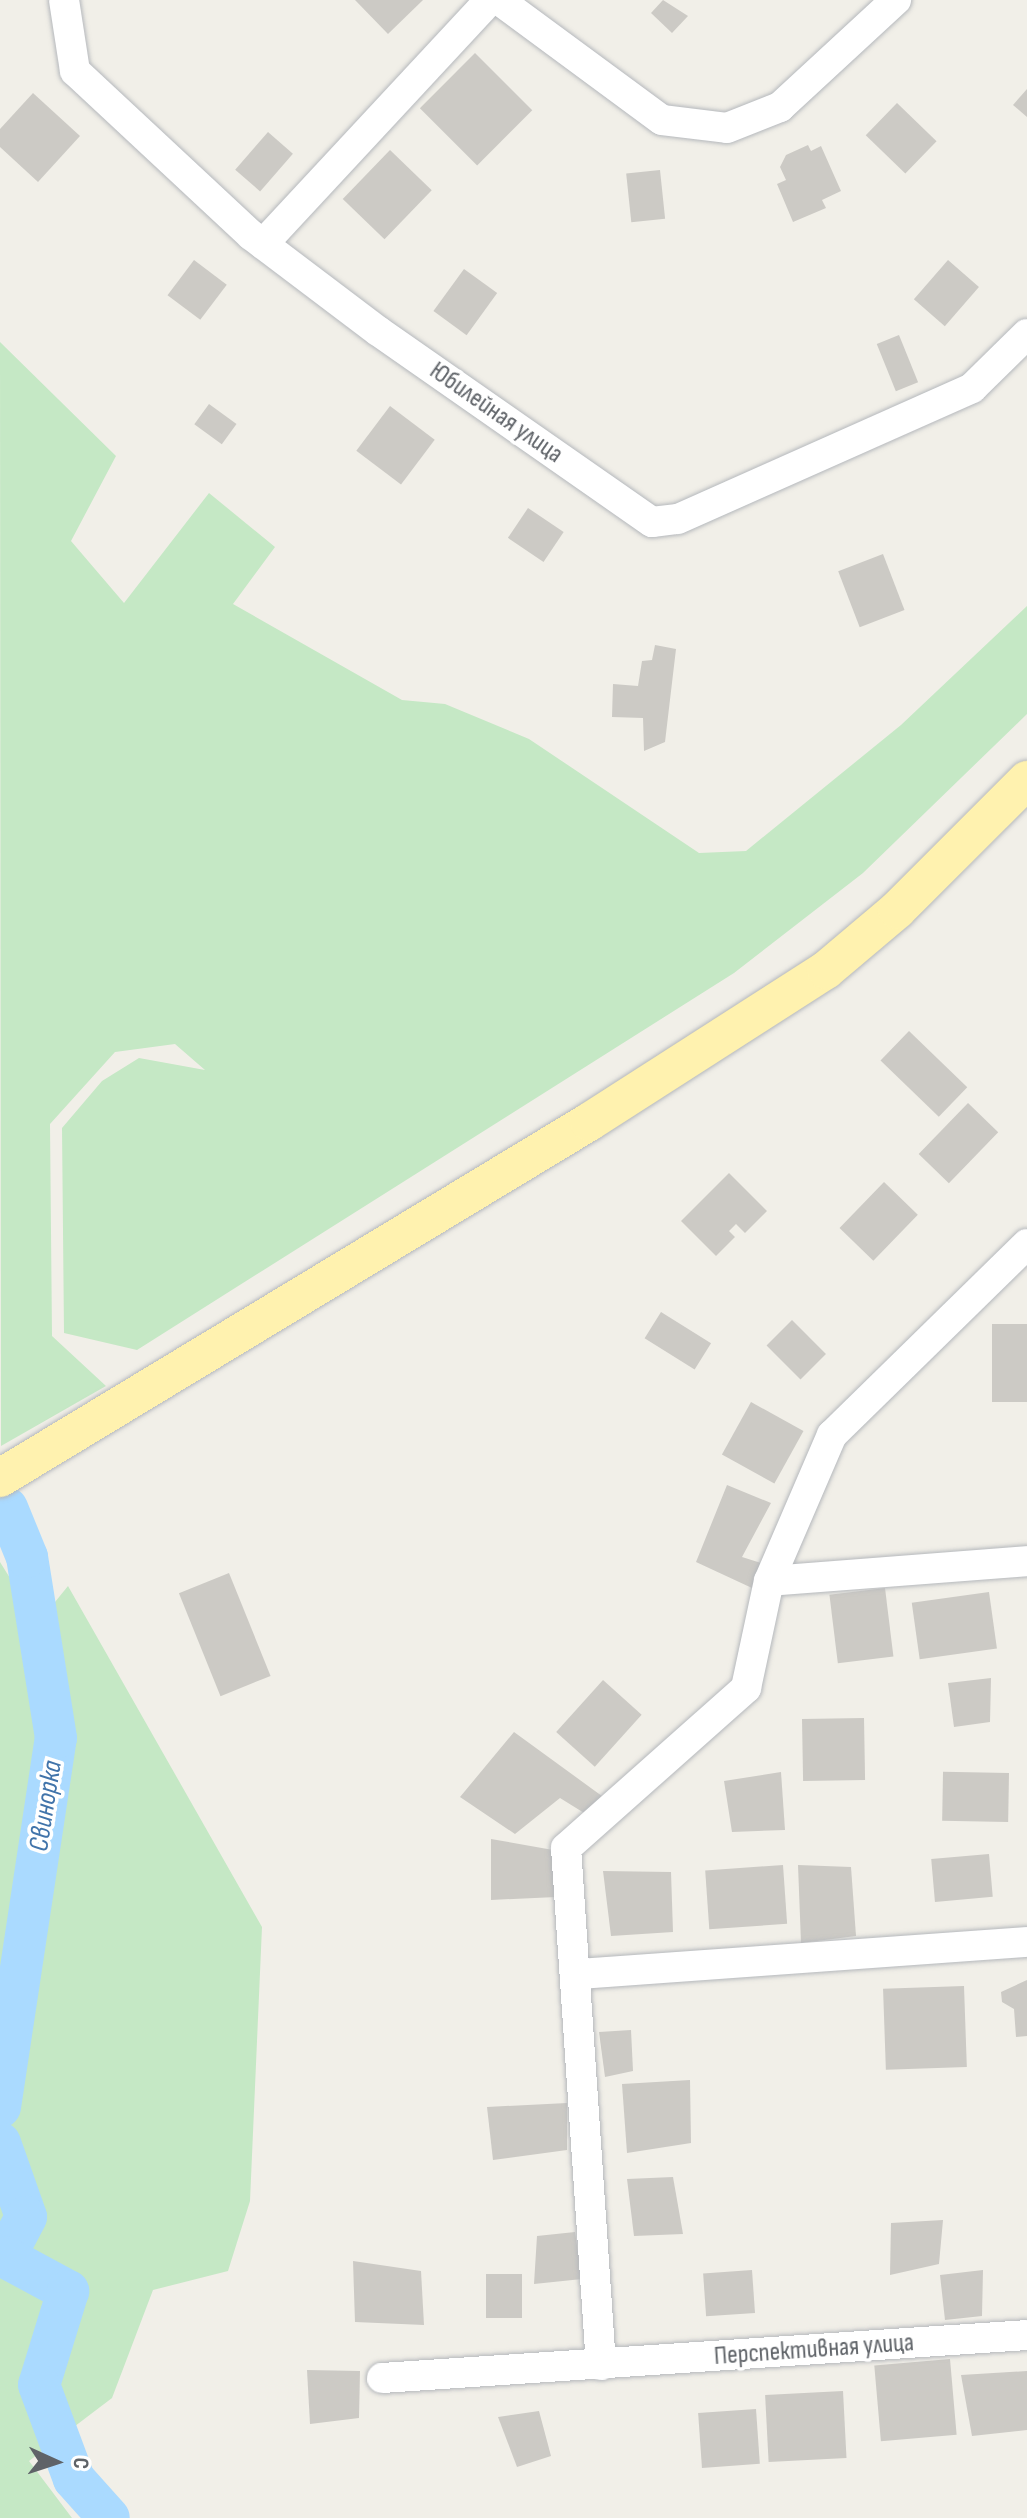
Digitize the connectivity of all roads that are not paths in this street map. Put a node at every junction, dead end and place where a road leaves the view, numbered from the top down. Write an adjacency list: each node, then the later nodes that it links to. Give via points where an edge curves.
1 (64, 0): 5 (street, Юбилейная улица, via 75,71)
2 (490, 0): 5 (street)
3 (499, 0): 4 (street, via 662,120 727,128 780,107)
4 (896, 0)
5 (263, 244): 6 (street, Юбилейная улица, via 652,522 678,519 972,388)
6 (1027, 334)
7 (1027, 780): 9 (main road, via 897,910 826,970 589,1122)
8 (1027, 1244): 11 (street, via 832,1435)
9 (0, 1478)
10 (1027, 1561): 11 (street)
11 (769, 1581): 13 (street, via 746,1688 566,1848)
12 (1027, 1942): 13 (street)
13 (580, 1974): 15 (street)
14 (1027, 2335): 15 (street, Перспективная улица)
15 (601, 2365): 16 (street, Перспективная улица)
16 (382, 2378)

